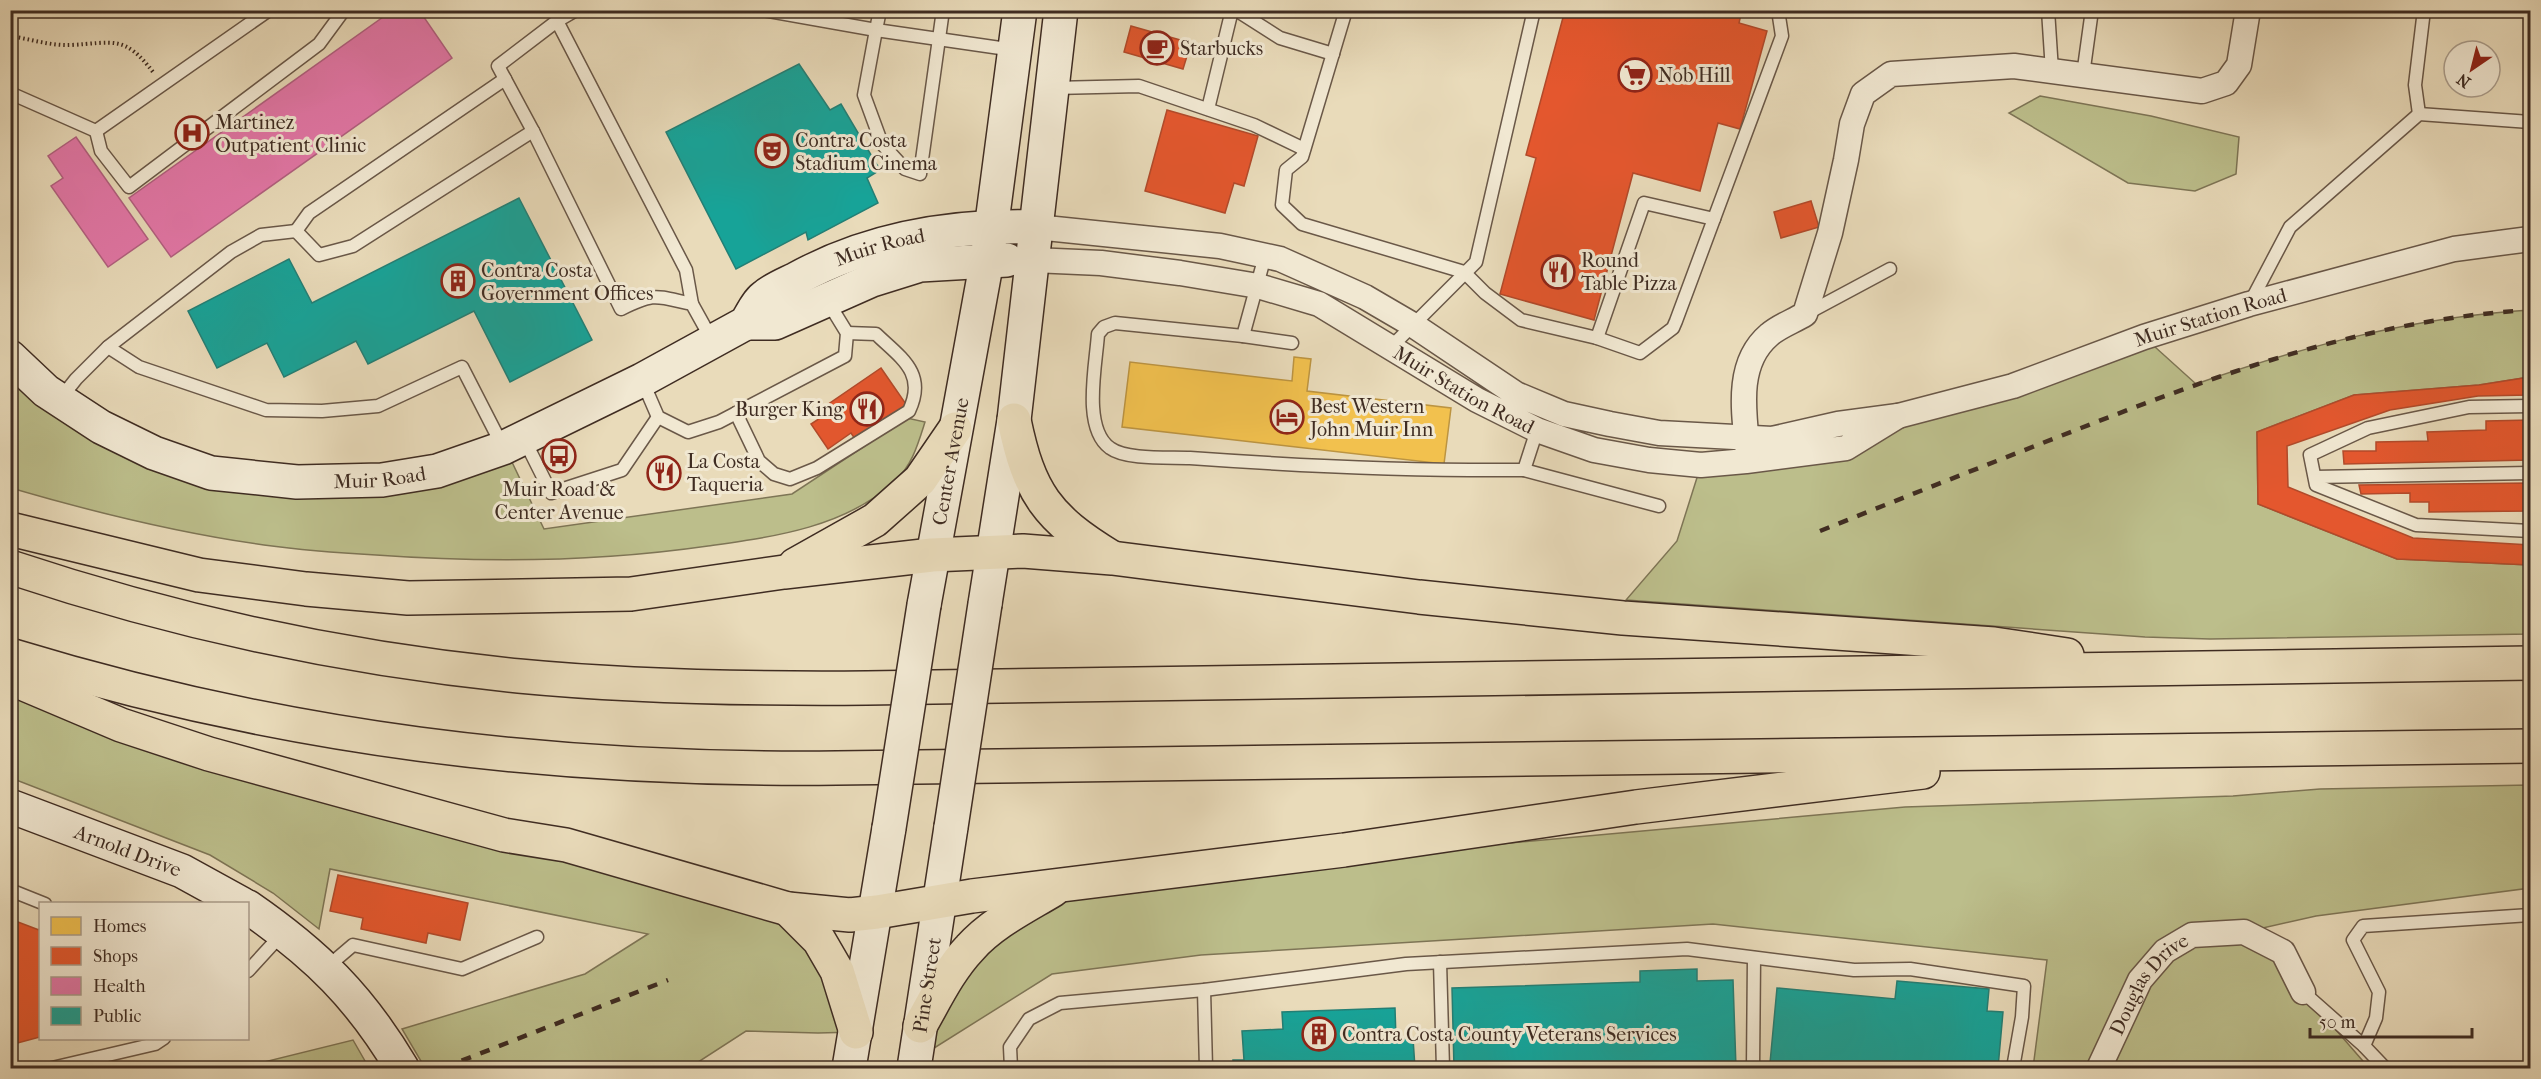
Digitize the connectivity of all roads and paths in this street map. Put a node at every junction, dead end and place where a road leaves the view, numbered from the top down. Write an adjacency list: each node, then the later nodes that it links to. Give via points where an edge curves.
1 (269, 10): 26 (lane)
2 (344, 10): 32 (lane, via 319,44 129,187 101,152)
3 (576, 10): 17 (lane)
4 (762, 10): 18 (lane)
5 (880, 10): 18 (lane)
6 (943, 10): 20 (lane)
7 (1020, 10): 21 (street, Center Avenue)
8 (1061, 10): 27 (street)
9 (1234, 10): 22 (lane, via 1280,38); 29 (lane)
10 (1346, 10): 22 (lane)
11 (1534, 10): 44 (lane, via 1476,262)
12 (1778, 10): 35 (lane, via 1782,36)
13 (2048, 10): 23 (lane)
14 (2092, 10): 24 (lane)
15 (2248, 10): 24 (street, via 2238,65 2226,83 2202,91)
16 (2424, 10): 30 (lane, via 2415,85)
17 (557, 21): 25 (lane, via 498,66); 47 (lane, via 686,270)
18 (876, 30): 20 (lane); 20 (lane, via 864,95 882,144 905,169 920,174)
19 (10, 36): 26 (path, via 70,45 123,43 145,61)
20 (938, 39): 21 (lane)
21 (1016, 50): 36 (street, Center Avenue)
22 (1333, 54): 34 (lane)
23 (2052, 71): 24 (street); 49 (street, via 2014,66 1891,74 1863,94 1852,124 1830,233)
24 (2083, 75)
25 (505, 79): 33 (lane); 38 (lane, via 309,213)
26 (164, 85): 32 (lane)
27 (1053, 88): 29 (lane, via 1139,86); 37 (street)
28 (10, 93): 32 (lane)
29 (1208, 109): 34 (lane)
30 (2419, 114): 31 (lane); 48 (lane, via 2290,227)
31 (2530, 122)
32 (96, 131)
33 (533, 131): 38 (lane, via 353,246 319,255); 47 (lane, via 621,309 658,296)
34 (1304, 149): 44 (lane, via 1302,157 1286,170 1282,205 1302,224)
35 (1714, 219): 54 (lane, via 1673,328 1640,353); 54 (lane, via 1644,203)
36 (992, 226): 37 (street, Muir Road); 41 (street, Center Avenue); 50 (street, Muir Road, via 899,240 813,270 763,297)
37 (1036, 227): 40 (street, Muir Station Road, via 1220,246); 42 (street)
38 (296, 231): 57 (lane, via 261,235 231,252)
39 (2530, 239): 48 (street, Muir Station Road, via 2454,249)
40 (1265, 256): 45 (lane); 51 (street, Muir Station Road, via 1365,297)
41 (987, 260): 42 (street, Muir Road); 46 (street, Muir Road, via 920,265); 66 (street, Center Avenue)
42 (1033, 260): 45 (street, Muir Station Road, via 1101,263); 65 (street)
43 (1890, 269): 49 (lane)
44 (1464, 272): 51 (lane); 54 (lane, via 1521,320)
45 (1258, 286): 53 (lane); 58 (street, Muir Station Road, via 1319,304)
46 (826, 299): 50 (street, Muir Road, via 775,323); 52 (lane)
47 (692, 303): 55 (lane)
48 (2249, 304): 69 (street, Muir Station Road, via 2144,337 2013,386 1898,416 1846,448)
49 (1805, 314): 69 (street, via 1769,335 1749,360 1744,385)
50 (746, 323): 55 (street, Muir Road)
51 (1413, 325): 58 (lane); 69 (street, Muir Station Road, via 1516,394 1564,414)
52 (847, 333): 63 (lane, via 845,356); 63 (lane, via 876,334 907,364 916,378 916,396 909,411 817,468 790,479 774,474 759,461)
53 (1243, 336): 56 (lane); 70 (lane, via 1115,323 1104,327 1098,334 1094,428 1109,447 1124,454 1446,470)
54 (1597, 338)
55 (713, 342): 60 (street, Muir Road)
56 (1292, 343)
57 (108, 347): 61 (lane); 68 (lane, via 140,368 266,410 378,406 462,367)
58 (1391, 347): 67 (street, Muir Station Road, via 1477,400)
59 (10, 357): 61 (street, Muir Road)
60 (642, 380): 64 (lane); 68 (street, Muir Road)
61 (58, 401): 68 (street, Muir Road, via 154,453 211,473 297,482 382,480 437,471)
62 (2530, 406): 72 (lane, via 2469,407 2368,428 2310,455)
63 (736, 413): 64 (lane, via 688,432)
64 (658, 417): 68 (lane, via 622,470 551,493)
65 (1014, 420): 76 (street); 78 (highway, via 1029,479 1042,500 1084,541)
66 (955, 429): 77 (street, Center Avenue); 80 (highway, via 920,480 875,520)
67 (1537, 430): 69 (street, Muir Station Road, via 1594,450 1701,465); 70 (lane)
68 (514, 444)
69 (1748, 450)
70 (1524, 470): 73 (lane)
71 (2530, 473): 72 (lane)
72 (2315, 477): 75 (lane, via 2316,485 2416,525)
73 (1659, 506)
74 (10, 529): 80 (highway, via 199,575 408,598 631,594)
75 (2530, 531)
76 (994, 550): 77 (highway); 78 (highway); 90 (street, bridge)
77 (932, 555): 80 (highway); 95 (street, Center Avenue, bridge)
78 (1112, 558): 83 (highway, via 1419,597 1612,616 1994,644)
79 (10, 567): 83 (highway, via 171,614 319,647 517,676 664,686 857,688)
80 (784, 572)
81 (10, 655): 86 (highway, via 137,690 295,725 452,750 632,765 795,768)
82 (2530, 663): 83 (highway)
83 (2167, 669)
84 (10, 678): 94 (highway, via 121,725 209,754 504,835 566,845)
85 (2530, 746): 86 (highway)
86 (2087, 752): 88 (highway, via 1636,807 1344,850)
87 (10, 806): 92 (street, Arnold Drive, via 182,871)
88 (1062, 884): 90 (highway); 105 (highway, via 970,947)
89 (10, 890): 91 (lane)
90 (939, 901): 95 (highway); 105 (street, Pine Street)
91 (42, 902)
92 (240, 902)
93 (249, 908): 97 (street)
94 (788, 909): 95 (highway, via 850,915); 106 (highway, via 819,940 837,971)
95 (877, 912): 106 (street)
96 (2530, 915): 108 (lane, via 2363,926 2354,940 2379,992 2376,1018)
97 (284, 932): 101 (street); 102 (lane)
98 (537, 937): 101 (lane, via 462,969 353,945)
99 (1754, 958): 100 (lane, via 1687,949); 116 (lane); 117 (lane, via 1854,970 1910,969 2024,986)
100 (1440, 962): 103 (lane); 115 (lane)
101 (326, 968): 110 (street, via 359,1003)
102 (249, 970)
103 (1204, 990): 113 (lane, via 1060,1003 1029,1019 1010,1047); 114 (lane)
104 (2302, 992): 108 (lane); 118 (street, Douglas Drive, via 2283,952 2244,932 2192,935 2165,951 2140,980)
105 (920, 1026): 112 (street, Pine Street)
106 (856, 1032): 111 (street)
107 (161, 1040): 109 (lane)
108 (2364, 1047): 119 (lane)
109 (52, 1068)
110 (402, 1068)
111 (849, 1068)
112 (914, 1068)
113 (1011, 1068)
114 (1206, 1068)
115 (1443, 1068)
116 (1753, 1068)
117 (2013, 1068)
118 (2099, 1068)
119 (2385, 1068)

